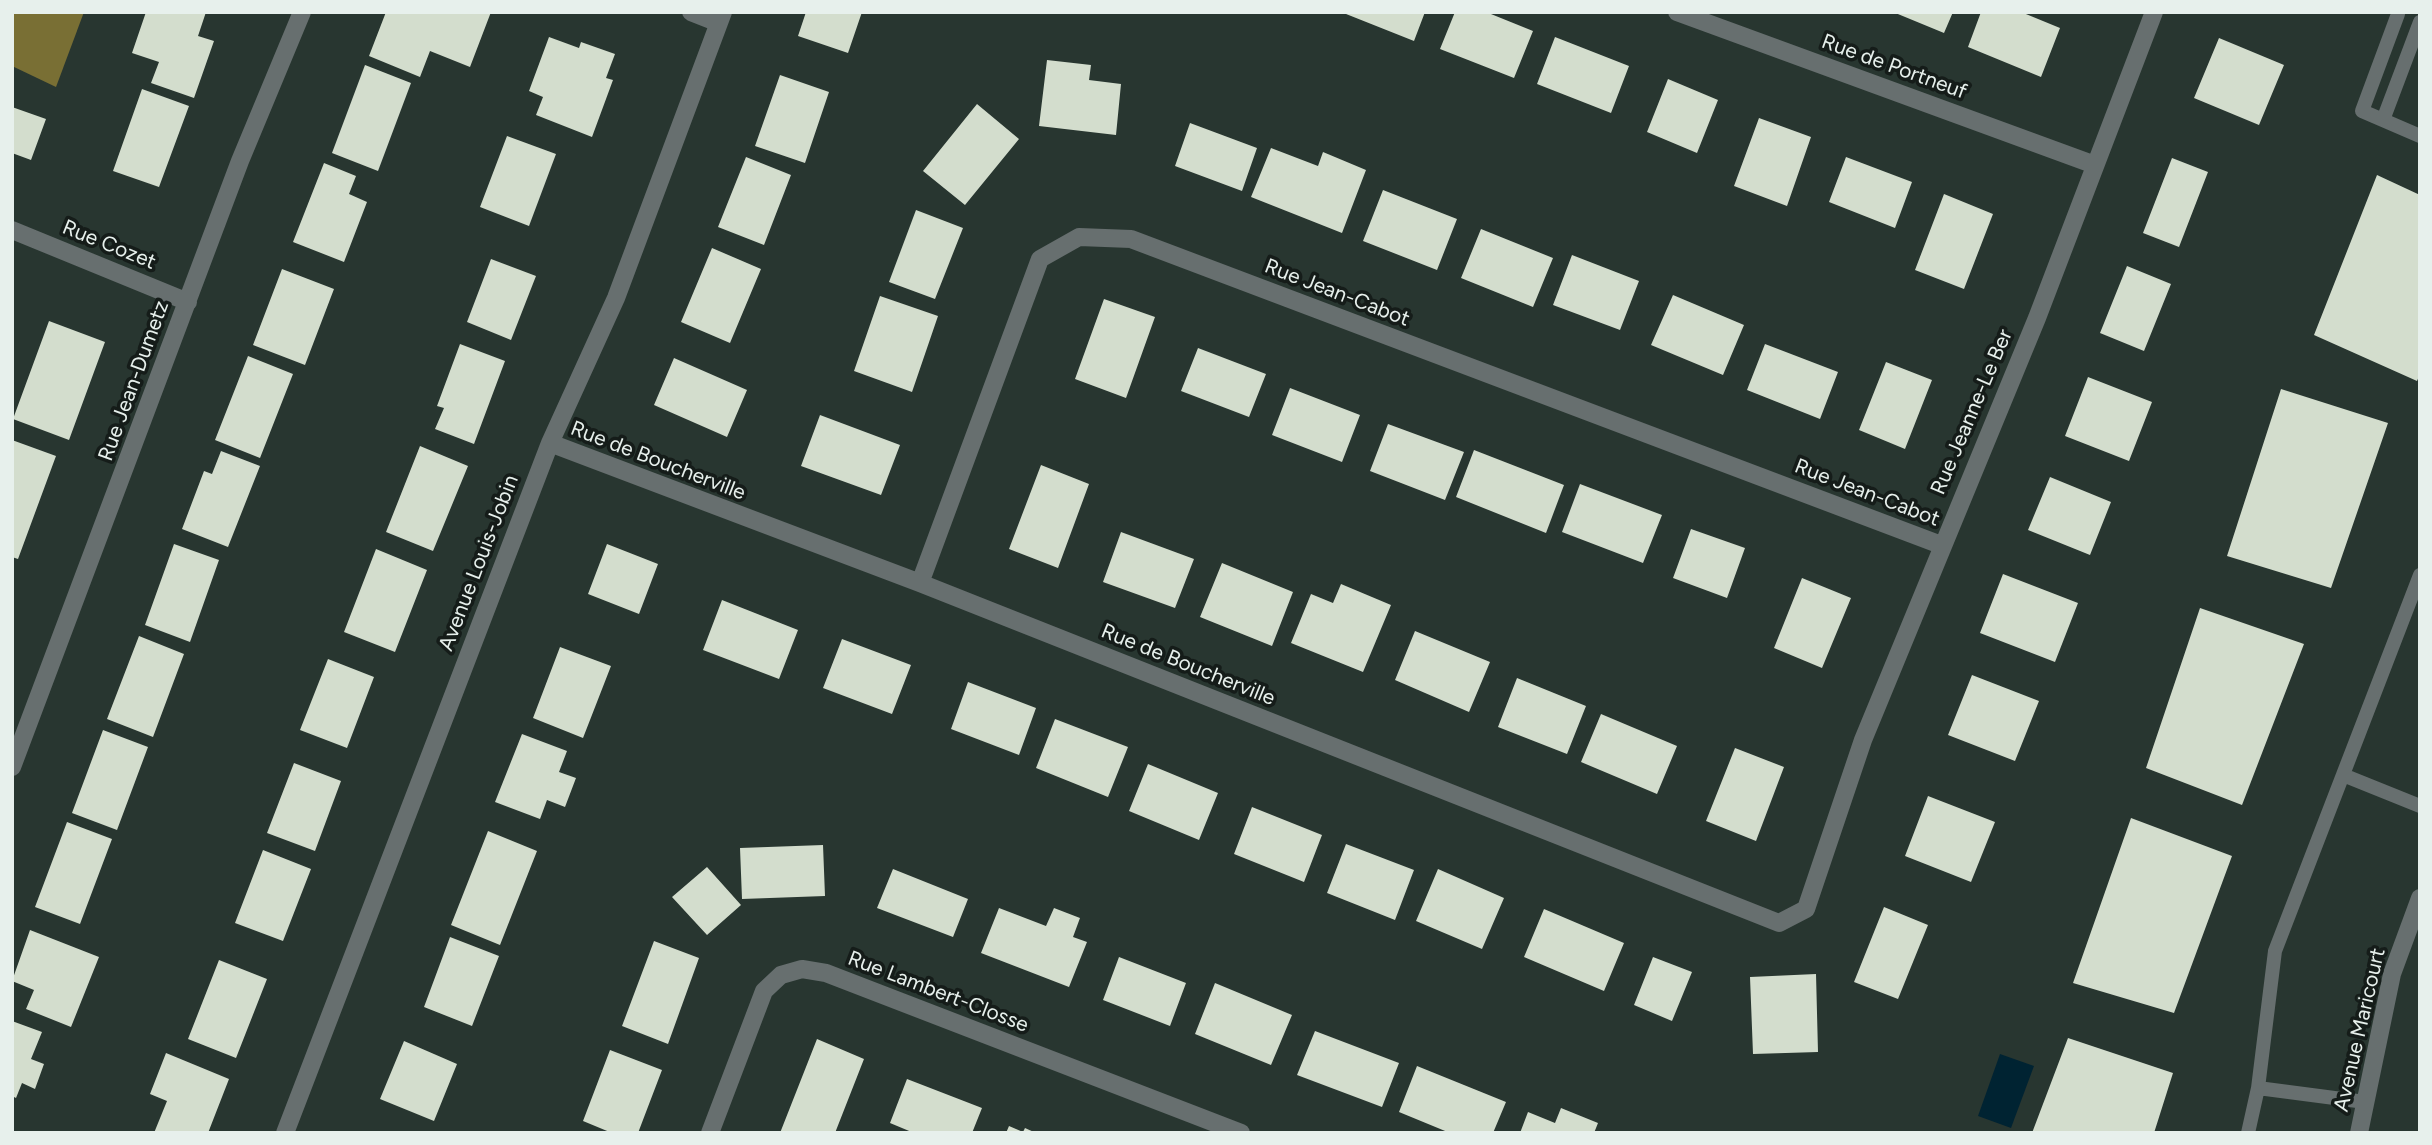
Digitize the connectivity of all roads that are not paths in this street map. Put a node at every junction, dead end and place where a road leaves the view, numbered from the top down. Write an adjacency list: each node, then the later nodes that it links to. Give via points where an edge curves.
1 (302, 12): 12 (street, Rue Jean-Dumetz)
2 (691, 12): 6 (street)
3 (1677, 12): 10 (street, Rue de Portneuf)
4 (2154, 12): 10 (street, Rue Jeanne-Le Ber)
5 (2398, 14): 8 (lane, via 2362,111)
6 (721, 18): 13 (street, Avenue Louis-Jobin, via 615,298)
7 (2420, 22): 8 (lane)
8 (2382, 120): 9 (lane)
9 (2420, 136)
10 (2095, 165): 14 (street, Rue Jeanne-Le Ber, via 2037,318)
11 (12, 230): 12 (street, Rue Cozet)
12 (188, 302): 17 (street, Rue Jean-Dumetz)
13 (550, 443): 16 (street, Rue de Boucherville); 24 (street, Avenue Louis-Jobin)
14 (1941, 545): 16 (street, Rue Jean-Cabot, via 1131,239 1079,237 1040,259); 21 (street, Rue Jeanne-Le Ber, via 1863,740)
15 (2420, 575): 18 (lane)
16 (920, 583): 21 (street, Rue de Boucherville, via 1779,923)
17 (12, 767)
18 (2343, 775): 19 (lane); 22 (lane, via 2275,951)
19 (2420, 806)
20 (2420, 898): 23 (street, Avenue Maricourt, via 2392,974)
21 (1805, 909)
22 (2258, 1088): 23 (lane); 27 (lane)
23 (2365, 1102): 28 (street, Avenue Maricourt)
24 (285, 1133)
25 (710, 1133): 26 (street, Rue Lambert-Closse, via 764,991 781,975 802,969 826,973)
26 (1241, 1133)
27 (2248, 1133)
28 (2359, 1133)

